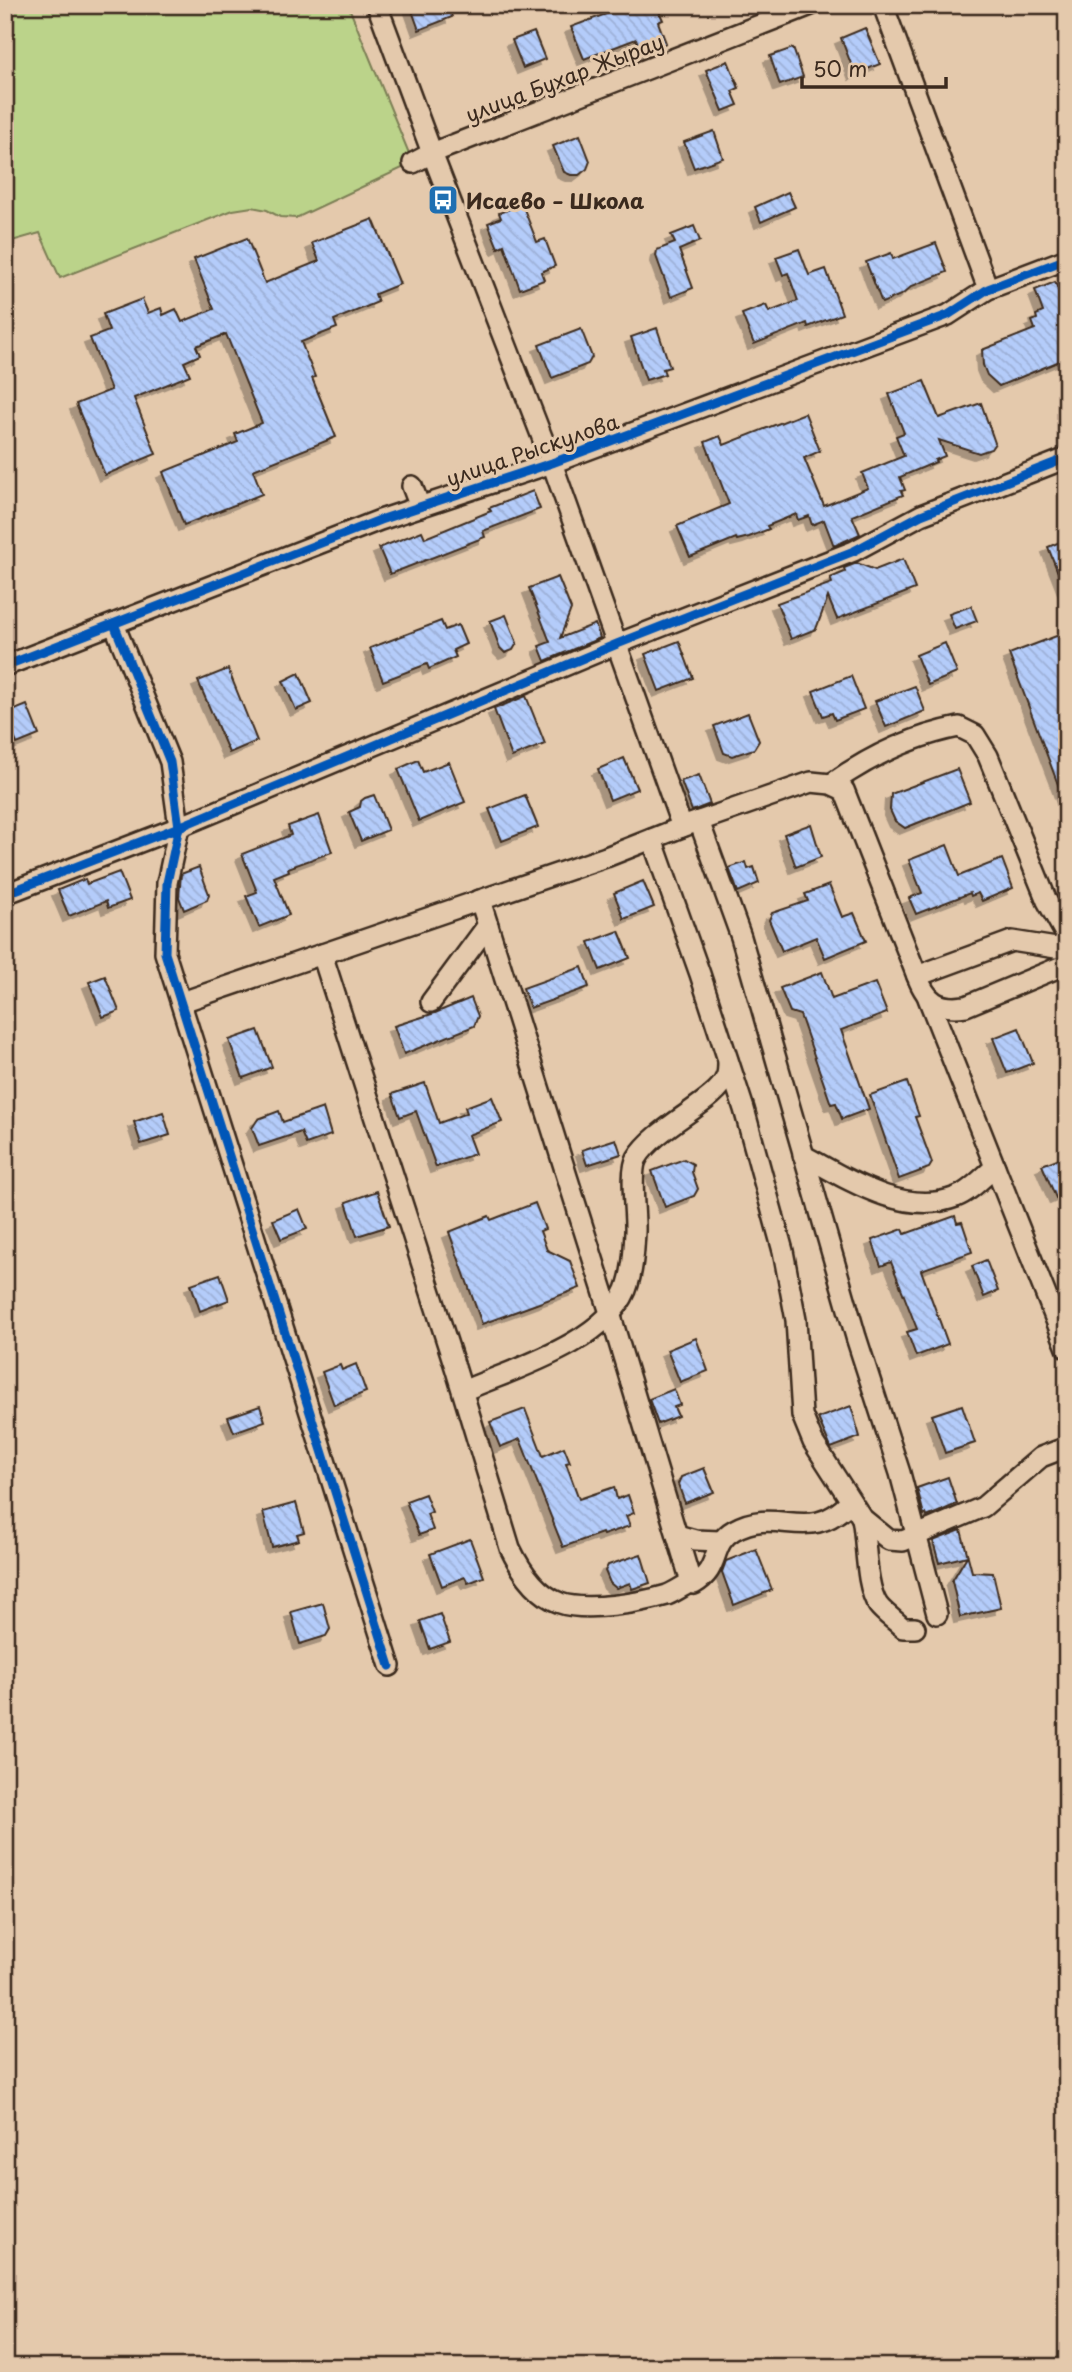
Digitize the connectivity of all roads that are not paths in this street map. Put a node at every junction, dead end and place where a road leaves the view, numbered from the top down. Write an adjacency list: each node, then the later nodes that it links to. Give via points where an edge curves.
1 (377, 5): 4 (street)
2 (811, 5): 4 (street, улица Бухар Жырау)
3 (884, 5): 7 (street)
4 (432, 153): 5 (street, улица Бухар Жырау); 9 (street)
5 (413, 163)
6 (1067, 259): 7 (street, улица Рыскулова)
7 (988, 289): 9 (street, улица Рыскулова, via 948,315)
8 (1067, 458): 13 (street, via 921,515 854,551)
9 (552, 463): 11 (street, улица Рыскулова); 13 (street)
10 (412, 486): 11 (street)
11 (420, 507): 12 (street, улица Рыскулова)
12 (114, 624): 14 (street, улица Рыскулова); 17 (street, via 170,762)
13 (617, 644): 16 (street); 17 (street)
14 (5, 666)
15 (831, 784): 16 (street, via 802,784); 22 (street, via 857,766 930,733 959,727 975,735); 26 (street, via 844,790)
16 (691, 824): 18 (street); 31 (street, via 741,936)
17 (178, 827): 19 (street); 28 (street, via 167,883 165,953)
18 (652, 839): 20 (street); 30 (street)
19 (5, 894)
20 (480, 900): 21 (street); 24 (street)
21 (488, 925): 29 (street); 33 (street)
22 (1067, 937)
23 (1067, 942): 26 (street, via 1056,948 1012,941)
24 (322, 954): 28 (street); 35 (street)
25 (1067, 964): 27 (street, via 966,1006 941,1006)
26 (917, 976): 27 (street)
27 (928, 998): 32 (street)
28 (182, 1002): 45 (street)
29 (431, 1002)
30 (728, 1061): 33 (street, via 726,1078 714,1093 654,1136 635,1161 633,1261 626,1291); 37 (street, via 783,1251 796,1320 802,1415)
31 (803, 1155): 32 (street, via 851,1182 900,1200 933,1202 958,1197); 40 (street)
32 (995, 1167): 34 (street)
33 (610, 1313): 35 (street, via 594,1330 561,1350); 39 (street)
34 (1067, 1348)
35 (463, 1391): 42 (street, via 510,1548 538,1588 558,1602 577,1606 643,1601)
36 (1067, 1447): 40 (street, via 1041,1457 983,1507)
37 (850, 1502): 38 (street); 41 (street, via 824,1522 762,1520)
38 (862, 1518): 40 (street, via 889,1540 903,1541); 44 (street, via 867,1573 878,1605 903,1628)
39 (677, 1535): 41 (street); 42 (street)
40 (916, 1535): 43 (street)
41 (720, 1541): 42 (street, via 714,1564 704,1578)
42 (691, 1582)
43 (937, 1614)
44 (915, 1628)
45 (390, 1666)

